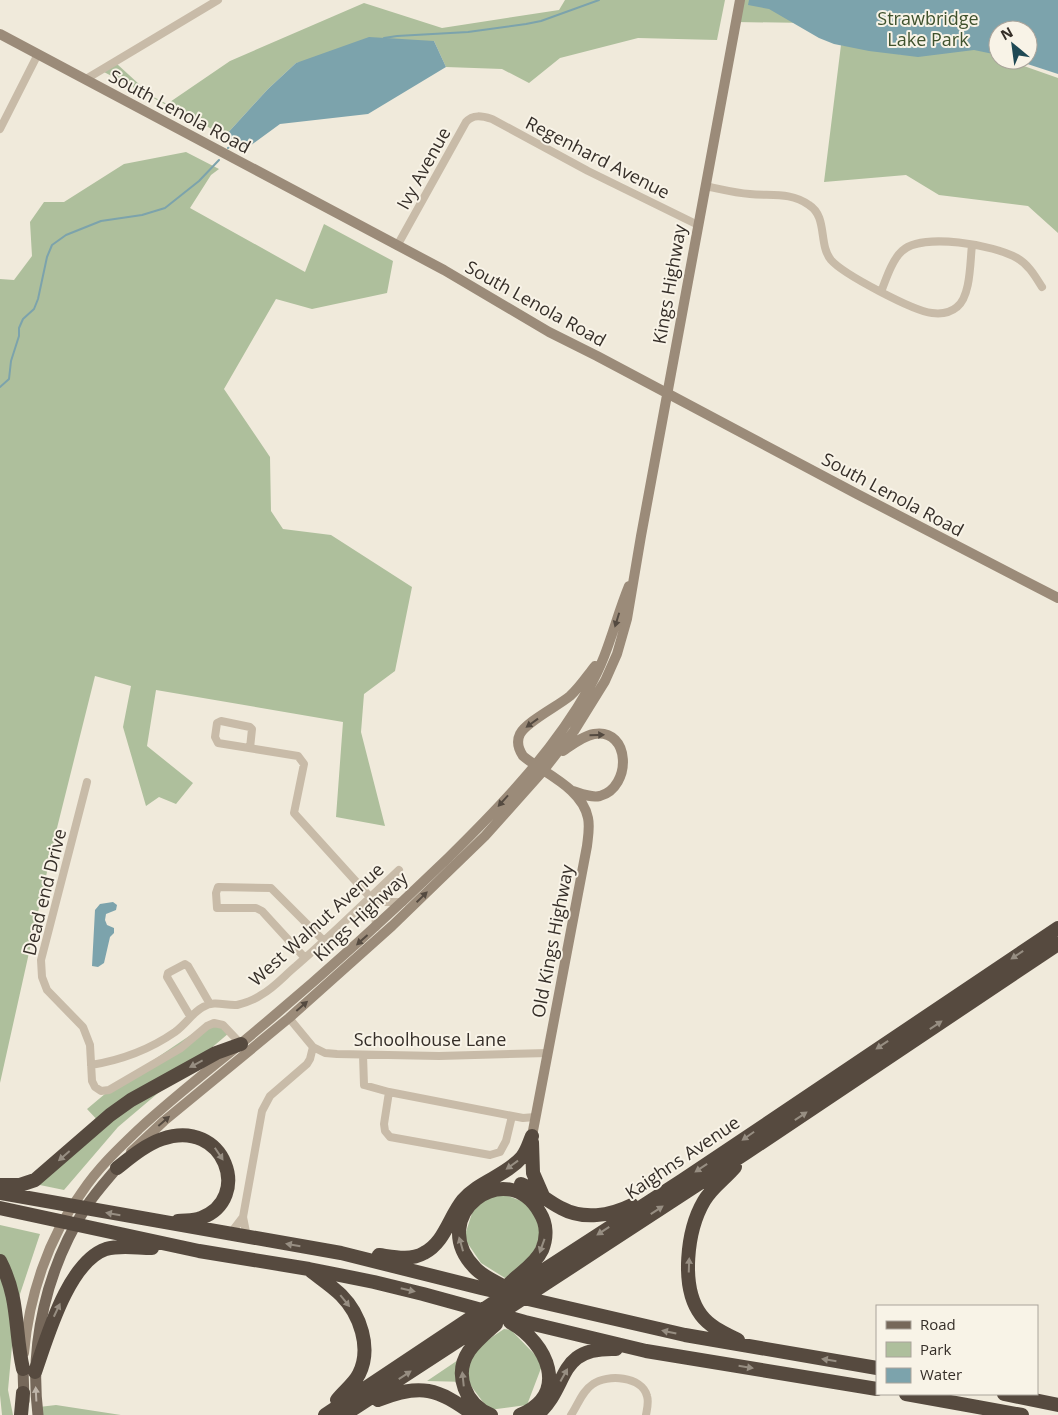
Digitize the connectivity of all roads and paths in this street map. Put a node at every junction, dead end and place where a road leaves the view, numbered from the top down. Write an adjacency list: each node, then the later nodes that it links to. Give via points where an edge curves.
1 (218, 0): 5 (street)
2 (740, 0): 8 (main road, Kings Highway)
3 (0, 34): 4 (main road, South Lenola Road)
4 (38, 54): 5 (main road, South Lenola Road); 7 (street)
5 (86, 79): 11 (main road, South Lenola Road)
6 (483, 117): 9 (street, Regenhard Avenue); 11 (street, Ivy Avenue, via 475,116 466,122)
7 (0, 129)
8 (705, 186): 9 (main road, Kings Highway); 13 (street, via 750,194 796,197 809,204 818,215 831,260)
9 (698, 225): 14 (main road, Kings Highway)
10 (972, 245): 12 (street, via 1018,258 1030,268); 13 (street, via 931,240 908,246 898,256); 13 (street, via 966,290 958,306 950,311 933,314 920,311)
11 (397, 246): 14 (main road, South Lenola Road, via 549,332)
12 (1042, 287)
13 (881, 292)
14 (667, 393): 15 (main road, Kings Highway); 16 (main road, South Lenola Road)
15 (634, 574): 17 (main road, Kings Highway, one-way to 17); 19 (main road, Kings Highway, via 627,619 606,681)
16 (1058, 598)
17 (606, 654): 20 (main road, Kings Highway, via 591,686); 20 (main road, Old Kings Highway, one-way to 20, via 569,697 522,731 518,740 519,750)
18 (250, 748): 18 (street, via 218,743 215,737 217,723 250,727); 24 (street, via 298,756 304,764 294,813)
19 (554, 757): 20 (main road, Kings Highway); 22 (main road, one-way to 22, via 594,734 609,736 621,748 623,768 619,780 610,790 601,796)
20 (539, 768): 22 (main road, Old Kings Highway); 25 (main road, Kings Highway, one-way to 25); 33 (main road, Kings Highway, one-way to 20, via 494,826)
21 (87, 782): 38 (street, Dead end Drive, via 41,960 47,990 83,1027 90,1045)
22 (570, 790): 36 (main road, Old Kings Highway, via 584,808 589,831)
23 (399, 870): 24 (street, West Walnut Avenue)
24 (370, 897): 25 (street, via 379,901); 26 (street); 28 (street, West Walnut Avenue)
25 (402, 902): 26 (main road, Kings Highway)
26 (376, 926): 34 (main road, Kings Highway, one-way to 34)
27 (1058, 928): 47 (highway, Kaighns Avenue, one-way to 47)
28 (324, 941): 30 (street, West Walnut Avenue); 30 (street, via 271,888 218,888 217,908 256,908 262,911)
29 (1058, 944): 43 (highway, Kaighns Avenue, one-way to 29)
30 (305, 958): 31 (street, West Walnut Avenue, via 250,1001 236,1005)
31 (210, 1004): 32 (street); 32 (street, via 188,966 185,964 168,973 167,978)
32 (190, 1016): 38 (street, via 177,1031 149,1048 132,1056)
33 (289, 1018): 35 (street); 44 (main road, Kings Highway, one-way to 33, via 159,1125)
34 (241, 1044): 38 (street, Dead end Drive, via 223,1025 214,1023 181,1048 109,1090 101,1091 95,1087); 46 (highway, one-way to 46, via 216,1053 132,1100 35,1180 20,1185); 66 (main road, Kings Highway, via 139,1129 81,1192 54,1240 34,1294 26,1331)
35 (313, 1047): 37 (street, Schoolhouse Lane, via 325,1053); 51 (street, via 307,1064 270,1096 264,1107)
36 (548, 1053): 37 (street, Schoolhouse Lane); 41 (main road, Old Kings Highway)
37 (363, 1055): 39 (street, via 364,1085)
38 (91, 1065)
39 (389, 1092): 40 (street); 40 (street, via 384,1131 390,1137 490,1155 500,1152)
40 (512, 1116): 41 (street)
41 (535, 1117): 42 (main road, Old Kings Highway)
42 (532, 1136): 45 (highway, one-way to 45, via 517,1162); 49 (highway, via 533,1173)
43 (746, 1153): 60 (highway, Kaighns Avenue, one-way to 43); 63 (highway, one-way to 43, via 718,1330 704,1318 692,1298 688,1279 692,1235 701,1207)
44 (117, 1168): 52 (highway, one-way to 52, via 148,1145 178,1135 204,1139 224,1160 227,1188 222,1200 210,1213 194,1220); 66 (main road, Kings Highway, via 94,1195 55,1268)
45 (482, 1184): 49 (highway, via 512,1182); 56 (highway, via 464,1199 439,1240 422,1254 406,1258)
46 (0, 1185)
47 (674, 1186): 49 (highway, via 623,1209 594,1216 568,1212); 61 (highway, Kaighns Avenue, one-way to 61)
48 (0, 1193): 52 (highway, one-way to 48)
49 (543, 1196)
50 (0, 1208): 55 (highway)
51 (243, 1217): 53 (street); 54 (street)
52 (144, 1220): 53 (highway)
53 (230, 1234): 54 (highway)
54 (247, 1237): 56 (highway, one-way to 54)
55 (199, 1251): 58 (highway); 66 (highway, one-way to 55, via 58,1307 75,1278 92,1258 114,1248)
56 (341, 1253): 59 (highway)
57 (0, 1261): 66 (highway, via 14,1297 18,1349)
58 (309, 1269): 61 (highway, one-way to 61, via 459,1304); 72 (highway, one-way to 72, via 345,1299 358,1320 363,1340 361,1370 337,1399)
59 (486, 1284): 60 (highway, via 506,1288); 61 (highway, one-way to 61, via 465,1255 459,1238 462,1215 474,1199 489,1191 507,1189 523,1194 536,1206 544,1220 546,1235 535,1260 510,1283)
60 (514, 1301): 63 (highway, one-way to 60, via 635,1325 546,1303); 72 (highway, Kaighns Avenue, one-way to 60); 77 (highway, one-way to 60, via 468,1396 462,1380 462,1368 470,1350)
61 (494, 1308): 62 (highway); 72 (highway, Kaighns Avenue)
62 (521, 1324): 64 (highway); 78 (highway, via 542,1350 549,1374 542,1397)
63 (757, 1348): 65 (highway, one-way to 63)
64 (646, 1351): 67 (highway, one-way to 67); 79 (highway, one-way to 64, via 550,1399 570,1365 582,1354 599,1349)
65 (876, 1368)
66 (29, 1371): 68 (main road); 76 (main road, Kings Highway, one-way to 66)
67 (876, 1389)
68 (23, 1393): 74 (highway); 75 (main road)
69 (912, 1395): 82 (highway)
70 (1009, 1395): 71 (highway)
71 (1058, 1405)
72 (338, 1413): 73 (highway, via 418,1389 444,1395)
73 (469, 1413)
74 (21, 1415)
75 (25, 1415)
76 (38, 1415)
77 (491, 1415)
78 (520, 1415)
79 (536, 1415)
80 (571, 1415): 81 (street, via 593,1384 615,1378 636,1383 645,1390)
81 (646, 1415)
82 (1022, 1415)

